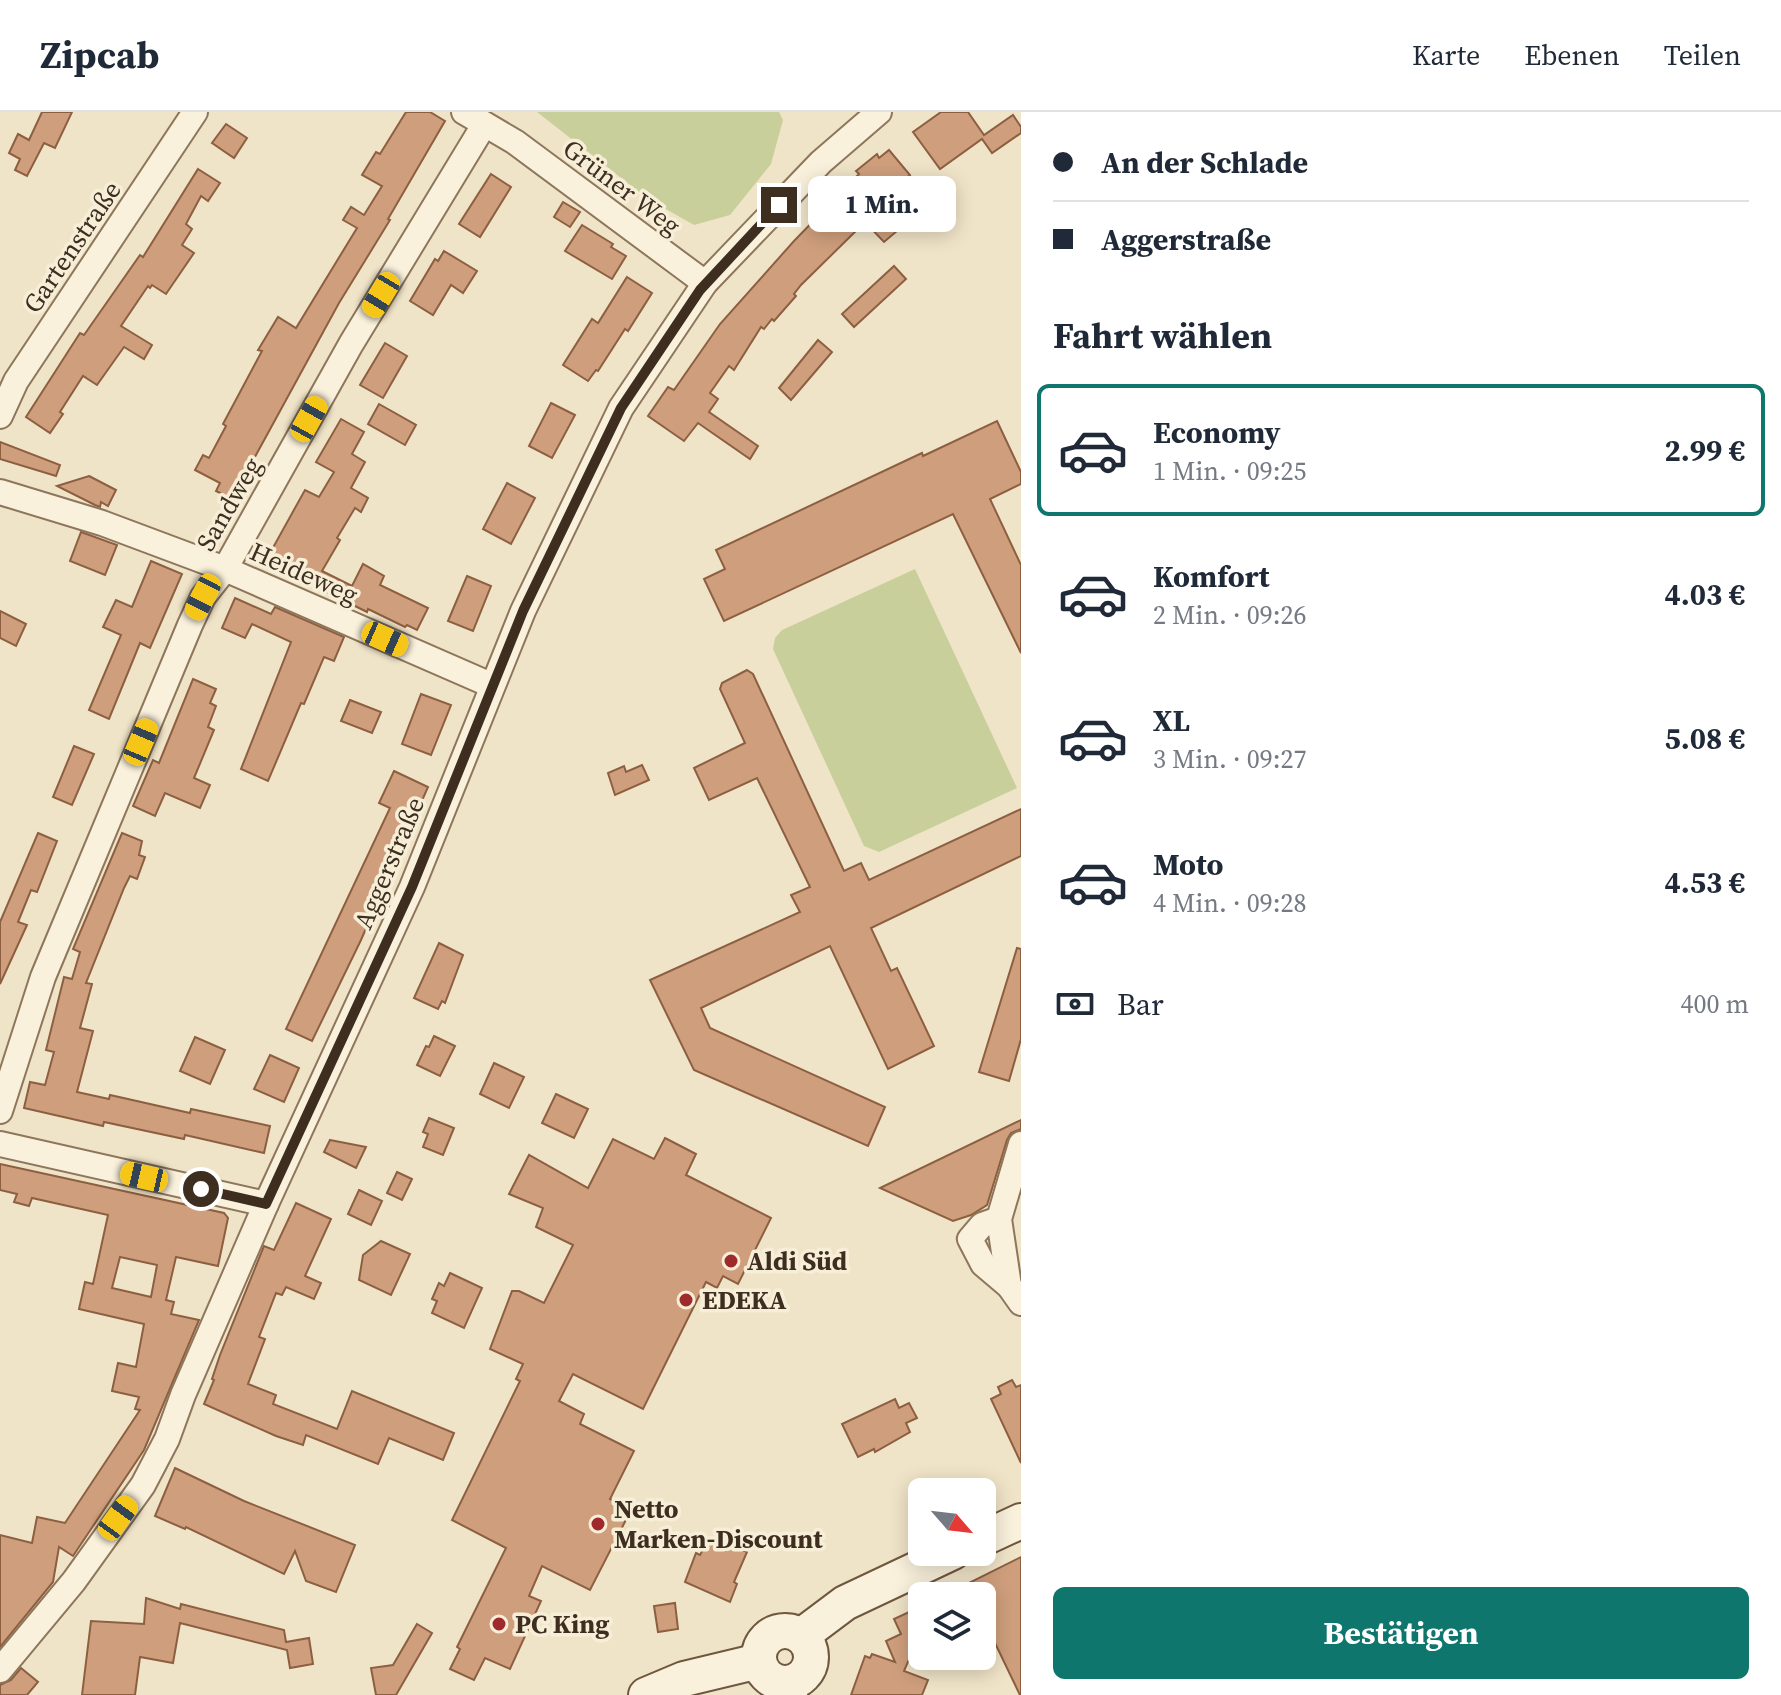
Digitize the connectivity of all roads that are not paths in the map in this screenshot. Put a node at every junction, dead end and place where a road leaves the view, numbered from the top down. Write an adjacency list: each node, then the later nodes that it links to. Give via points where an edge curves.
1 (195, 112): 5 (street, Gartenstraße, via 16,381)
2 (879, 112): 4 (street, Aggerstraße, via 821,162)
3 (474, 118): 4 (street, Grüner Weg, via 515,142); 7 (street, Sandweg)
4 (705, 283): 8 (street, Aggerstraße, via 621,408)
5 (0, 416)
6 (0, 492): 7 (street, Heideweg)
7 (225, 569): 8 (street, Heideweg); 9 (street, Sandweg, via 190,625 49,962)
8 (491, 685): 12 (street, Aggerstraße, via 412,887)
9 (0, 1111)
10 (0, 1144): 12 (street)
11 (1021, 1144): 13 (street, via 999,1219 982,1225 970,1239 983,1264)
12 (266, 1204): 19 (street, Aggerstraße, via 143,1485 74,1581)
13 (1015, 1295)
14 (1021, 1521): 15 (main road)
15 (996, 1533)
16 (923, 1566): 17 (main road, via 845,1603)
17 (801, 1636): 18 (main road, via 785,1631 771,1635 761,1646); 20 (main road, via 810,1650 809,1667)
18 (759, 1661): 20 (main road, via 767,1676); 21 (main road, via 684,1679)
19 (0, 1670)
20 (793, 1689)
21 (646, 1695)

